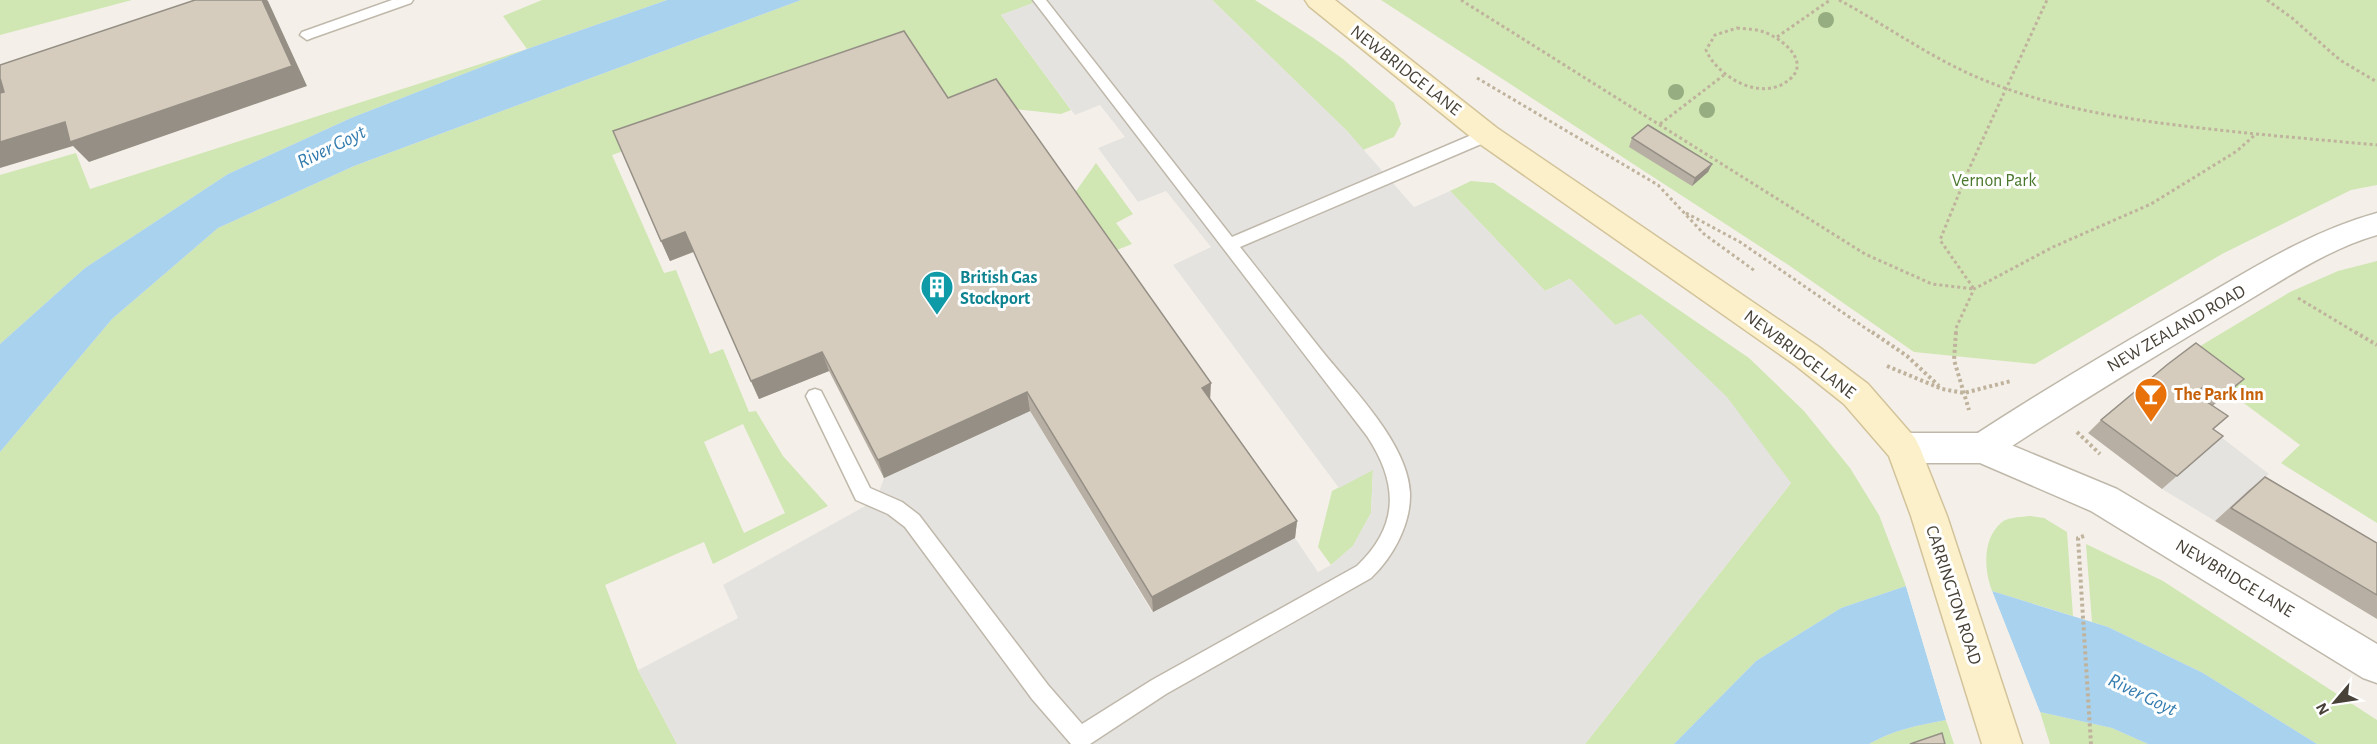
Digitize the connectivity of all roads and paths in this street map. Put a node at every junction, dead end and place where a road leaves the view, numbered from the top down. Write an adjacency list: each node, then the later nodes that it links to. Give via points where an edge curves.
1 (406, 0): 9 (lane)
2 (1318, 0): 17 (main road, NEWBRIDGE LANE)
3 (1461, 0): 15 (path)
4 (1830, 0): 10 (path)
5 (1839, 0): 14 (path, via 1942,61)
6 (2047, 0): 14 (path)
7 (2267, 0): 13 (path, via 2330,52)
8 (1039, 1): 21 (lane)
9 (307, 34)
10 (1776, 38): 12 (path, via 1737,28 1715,35 1707,50 1708,59); 12 (path, via 1794,54 1796,72 1790,79 1779,85 1759,86)
11 (1471, 74): 19 (path, via 1658,185)
12 (1724, 75): 15 (path)
13 (2377, 82)
14 (2006, 89): 16 (path, via 2064,108 2125,119); 24 (path, via 1940,240)
15 (1660, 124): 24 (path, via 1865,254 1932,284)
16 (2256, 134): 18 (path); 24 (path, via 2237,151 2151,204 2011,267)
17 (1487, 135): 21 (lane); 32 (main road, NEWBRIDGE LANE, via 1807,356 1856,394)
18 (2377, 145)
19 (1682, 211): 22 (path, via 1704,234); 28 (path, via 1740,242 1907,356)
20 (2377, 224): 23 (street, NEW ZEALAND ROAD, via 2313,249)
21 (1229, 245): 30 (lane, via 1391,456 1400,479 1401,502 1396,523 1381,556 1364,572 1159,687 1080,738 1028,676 912,521 863,494)
22 (1761, 275)
23 (2266, 275): 25 (path); 33 (street, NEW ZEALAND ROAD, via 2056,398)
24 (1974, 289): 29 (path, via 1956,328 1954,360)
25 (2377, 345)
26 (1881, 362): 28 (path)
27 (2019, 379): 29 (path)
28 (1942, 389): 29 (path)
29 (1964, 393): 33 (path)
30 (815, 396)
31 (2076, 425): 34 (path, via 2077,433)
32 (1903, 448): 33 (street, NEWBRIDGE LANE); 37 (main road, CARRINGTON ROAD, via 1929,516)
33 (1982, 448): 36 (street, NEWBRIDGE LANE, via 2104,500)
34 (2108, 461)
35 (2078, 538): 38 (path)
36 (2377, 665)
37 (2002, 744)
38 (2091, 744)

